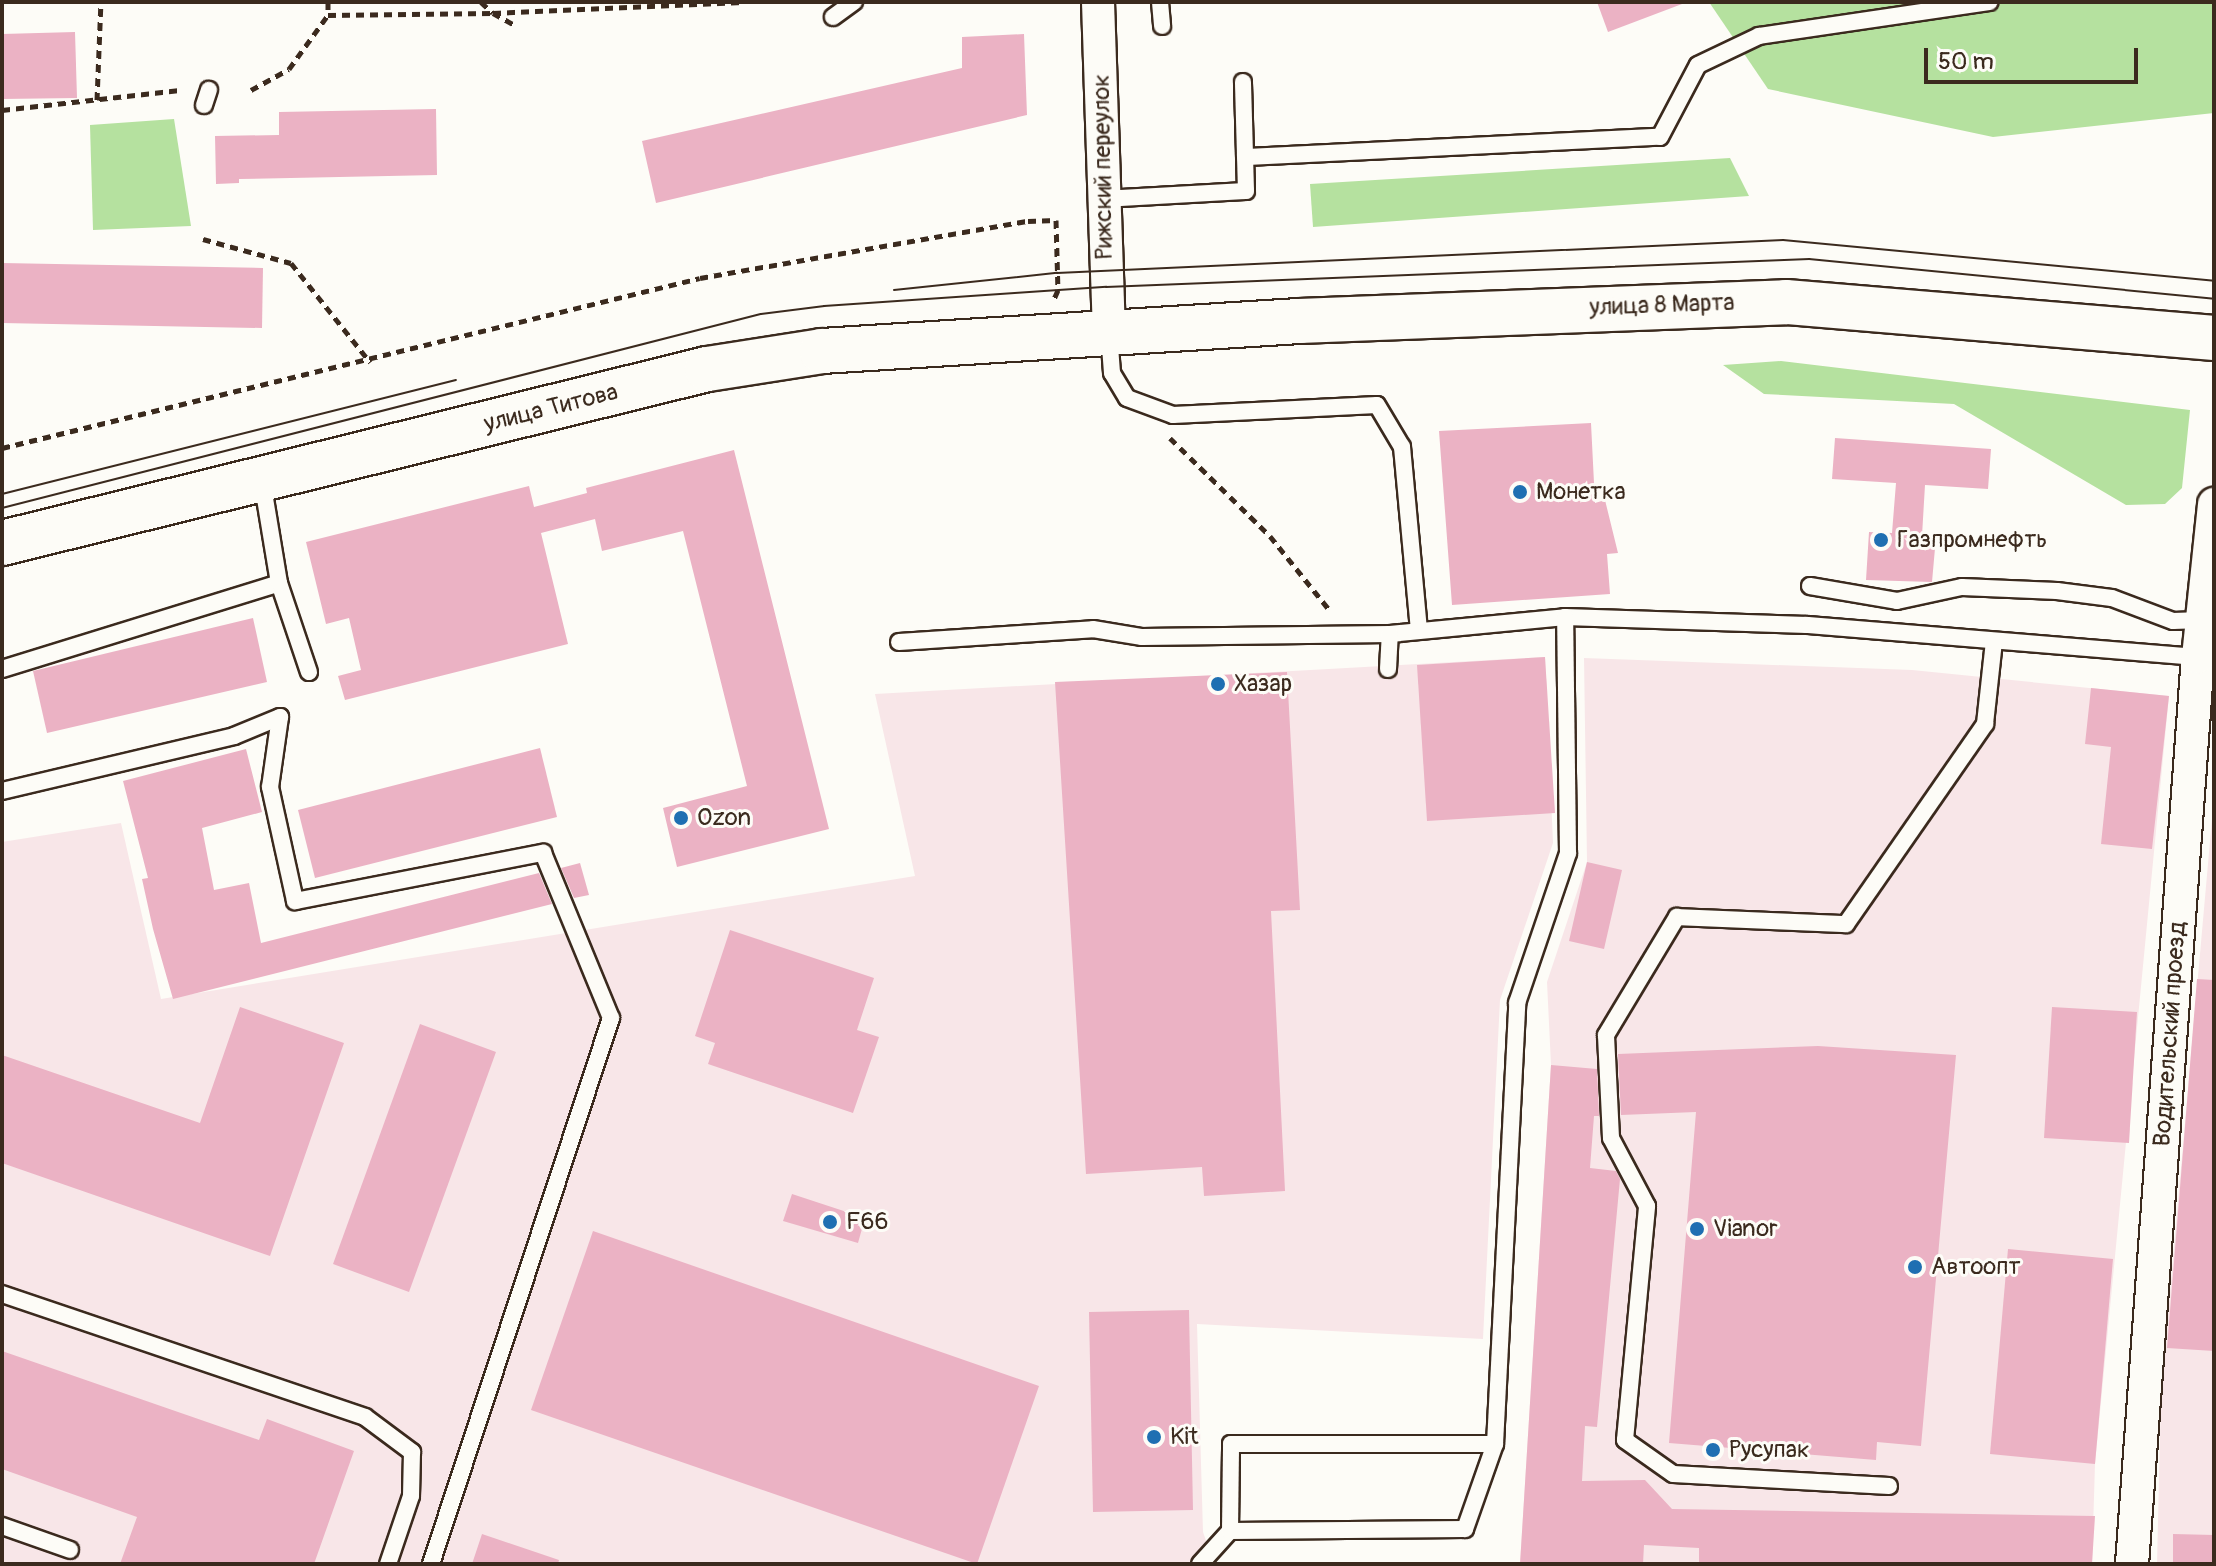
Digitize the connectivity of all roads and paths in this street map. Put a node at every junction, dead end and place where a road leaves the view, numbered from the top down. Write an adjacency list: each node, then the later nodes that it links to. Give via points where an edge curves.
1 (101, 2): 17 (path)
2 (328, 2): 11 (path)
3 (481, 2): 10 (path)
4 (743, 2): 10 (path)
5 (836, 2): 6 (lane, via 833,17)
6 (854, 2)
7 (1098, 2): 20 (street, Рижский переулок)
8 (1160, 2): 13 (lane)
9 (1990, 2): 19 (lane, via 1759,36 1698,65 1660,137)
10 (493, 13): 11 (path); 12 (path)
11 (328, 15): 16 (path, via 289,69)
12 (513, 24)
13 (1162, 26)
14 (1243, 82): 19 (lane)
15 (180, 90): 17 (path)
16 (251, 90)
17 (97, 100): 18 (path)
18 (2, 110)
19 (1245, 157): 20 (lane, via 1246,191)
20 (1102, 199): 23 (street, Рижский переулок)
21 (203, 239): 25 (path, via 291,263)
22 (1058, 299): 25 (path, via 1056,220 1028,221 700,278)
23 (1109, 332): 24 (main road, улица 8 Марта, via 1786,302); 28 (main road, улица Титова, via 851,348 707,369); 35 (lane, via 1112,373 1127,398 1173,415 1377,405 1402,447)
24 (2214, 338)
25 (370, 362): 27 (path)
26 (1163, 435): 37 (path, via 1177,441 1270,536)
27 (2, 448)
28 (262, 479): 30 (main road, улица Титова); 31 (lane)
29 (2214, 504): 34 (street, Водительский проезд)
30 (2, 543)
31 (279, 583): 41 (lane); 43 (lane)
32 (1810, 586): 34 (lane, via 1897,601 1962,587 2057,591 2112,598 2173,621)
33 (1565, 617): 35 (lane); 38 (lane, via 1807,625); 46 (lane, via 1568,853 1517,1003)
34 (2202, 620): 40 (street, Водительский проезд)
35 (1419, 630): 36 (lane)
36 (1390, 634): 37 (lane); 42 (lane)
37 (1349, 635): 39 (lane, via 1142,637 1093,629)
38 (1994, 641): 40 (lane); 47 (lane, via 1985,724 1846,924 1677,917 1606,1035 1611,1138 1647,1206 1625,1440 1673,1474)
39 (899, 642)
40 (2198, 657): 54 (street, Водительский проезд)
41 (2, 669)
42 (1388, 669)
43 (309, 672)
44 (2, 791): 52 (lane, via 234,736 280,717 270,787 295,901 543,853 611,1018)
45 (2, 1294): 51 (lane, via 365,1417 412,1452 411,1496)
46 (1495, 1444): 49 (lane, via 1465,1529); 49 (lane, via 1231,1444)
47 (1889, 1486)
48 (2, 1526): 50 (lane)
49 (1230, 1531): 53 (lane)
50 (70, 1550)
51 (388, 1564)
52 (431, 1564)
53 (1200, 1564)
54 (2132, 1564)

